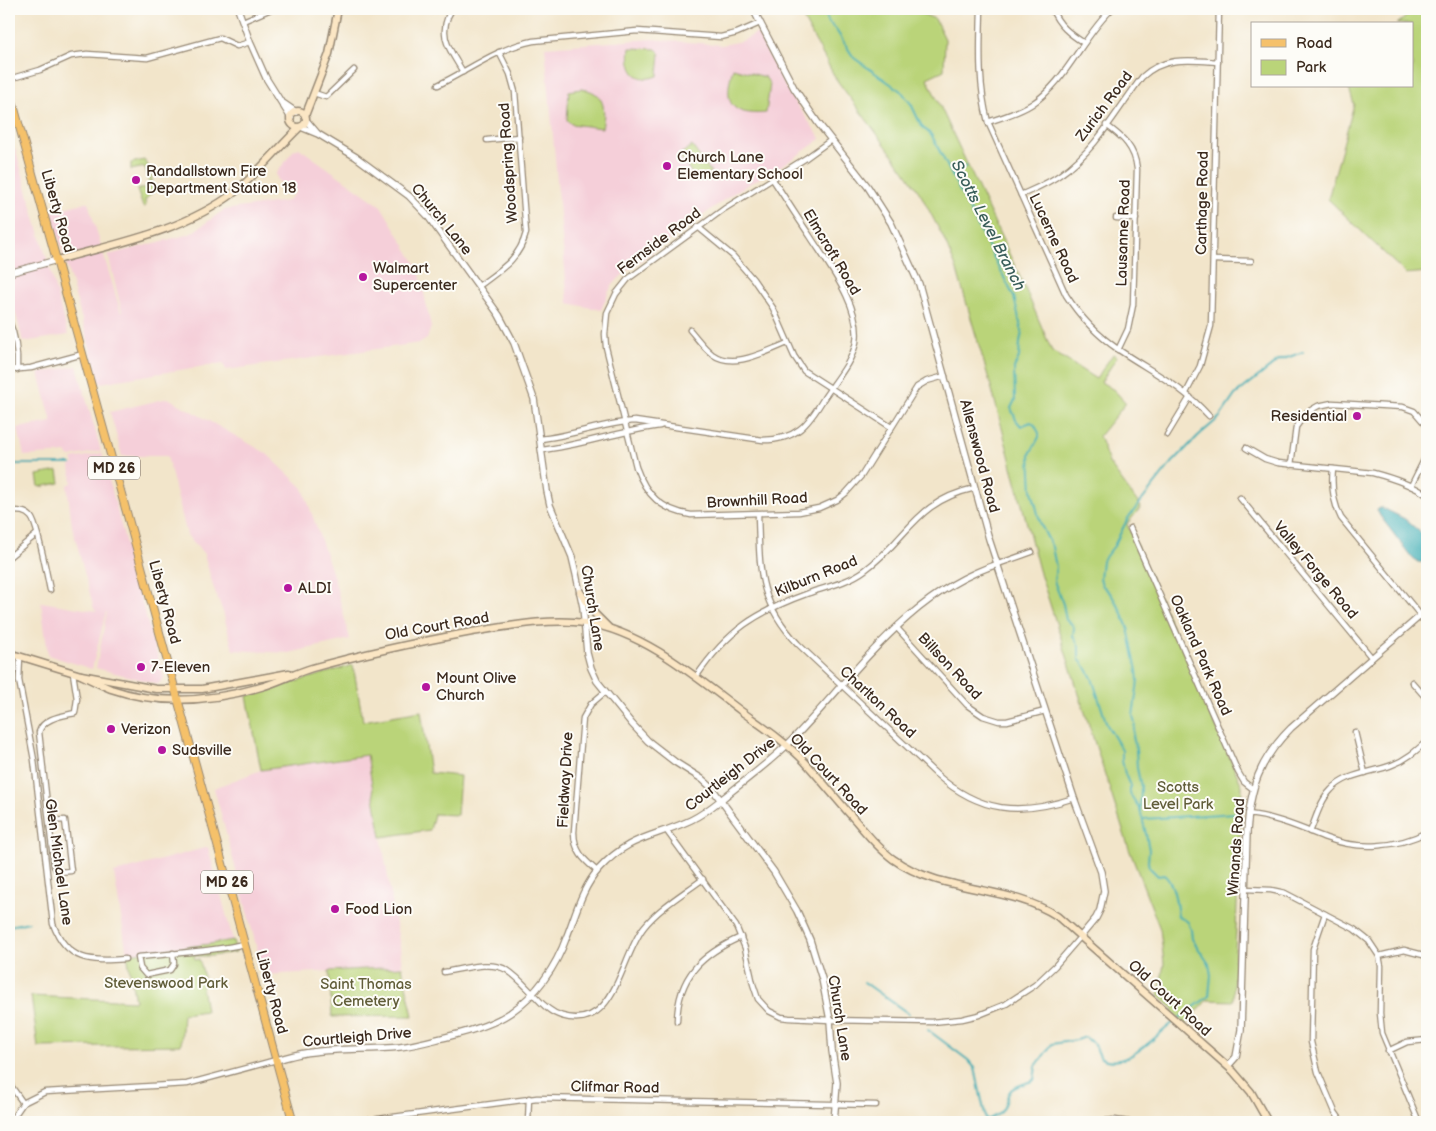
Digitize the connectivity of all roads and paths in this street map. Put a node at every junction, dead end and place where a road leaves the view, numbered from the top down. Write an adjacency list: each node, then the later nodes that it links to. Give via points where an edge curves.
1 (238, 9): 10 (street)
2 (271, 9): 10 (street)
3 (338, 9): 21 (main road, via 329,54)
4 (452, 9): 17 (street, via 445,24 445,38)
5 (753, 9): 11 (street, Allenswood Road)
6 (981, 9): 27 (street, Lucerne Road, via 979,66)
7 (1052, 9): 13 (street, via 1064,28)
8 (1112, 9): 13 (street, via 1098,22)
9 (1219, 9): 15 (street, Carthage Road)
10 (243, 20): 12 (street)
11 (760, 24): 14 (street, via 721,37 637,31 533,41); 34 (street, Allenswood Road, via 794,88)
12 (250, 42): 18 (street, via 237,46 220,38 147,58 79,54); 22 (street, via 266,78)
13 (1084, 43): 27 (street, via 1041,97 1012,114)
14 (499, 52): 17 (street); 31 (street, Woodspring Road, via 513,82)
15 (1218, 62): 28 (street, Zurich Road, via 1180,60 1154,66 1142,76); 41 (street, Carthage Road)
16 (354, 70): 21 (street, via 326,97)
17 (463, 72): 19 (street)
18 (9, 78)
19 (438, 85)
20 (9, 89): 23 (main road, Liberty Road / MD 26)
21 (313, 95): 24 (main road); 25 (main road)
22 (281, 101): 24 (street); 26 (street)
23 (12, 109): 40 (main road, Liberty Road / MD 26)
24 (297, 112): 25 (main road); 26 (main road)
25 (306, 118): 29 (main road); 30 (street, Church Lane)
26 (291, 121): 29 (main road, via 296,127); 32 (main road)
27 (988, 122): 36 (street, Lucerne Road)
28 (1106, 125): 36 (street, Zurich Road, via 1082,157 1062,174); 38 (street, Lausanne Road, via 1125,141 1136,161)
29 (301, 127): 30 (street, Church Lane); 32 (main road)
30 (318, 134): 44 (street, Church Lane, via 409,196 427,215)
31 (519, 137): 33 (street); 44 (street, Woodspring Road, via 526,221 524,240 508,265)
32 (287, 140): 40 (main road, via 242,186 199,214 163,230)
33 (487, 140)
34 (831, 140): 35 (street, Fernside Road); 52 (street, Allenswood Road, via 879,204 902,244 919,284)
35 (772, 178): 39 (street, Fernside Road); 53 (street, Elmcroft Road, via 836,277 853,314 854,348)
36 (1020, 195): 48 (street, Lucerne Road, via 1074,308)
37 (1116, 218): 38 (street)
38 (1136, 219): 48 (street, Lausanne Road, via 1133,305 1128,328)
39 (698, 227): 47 (street, via 733,256 754,279 773,308); 56 (street, Fernside Road, via 621,285 610,304 605,323 606,347)
40 (57, 260): 43 (street); 49 (main road, Liberty Road / MD 26)
41 (1213, 260): 42 (street); 54 (street, Carthage Road, via 1209,339)
42 (1251, 261)
43 (9, 273)
44 (479, 286): 62 (street, Church Lane, via 508,329 523,364 534,399)
45 (9, 321): 51 (street, via 17,346)
46 (690, 330): 47 (street, via 713,354 726,360 741,360)
47 (788, 343): 53 (street, via 804,371)
48 (1118, 350): 54 (street, Lucerne Road)
49 (83, 354): 51 (street); 96 (main road, Liberty Road / MD 26)
50 (9, 370): 51 (street)
51 (17, 370)
52 (946, 376): 59 (street, Brownhill Road, via 917,387); 69 (street, Allenswood Road)
53 (830, 389): 57 (street, Elmcroft Road, via 809,422 784,438 762,440); 59 (street)
54 (1188, 395): 55 (street, Lucerne Road); 61 (street, Carthage Road)
55 (1209, 416)
56 (625, 422): 57 (street, Elmcroft Road); 60 (street, Brownhill Road); 62 (street, Elmcroft Road)
57 (666, 426): 60 (street, Elmcroft Road)
58 (1427, 426): 66 (street, via 1414,411 1403,407 1324,404 1306,413 1296,427)
59 (892, 427): 73 (street, Brownhill Road, via 858,480 837,500 810,511)
60 (628, 432): 64 (street, Elmcroft Road); 73 (street, Brownhill Road, via 644,486 665,507 691,515)
61 (1167, 435)
62 (540, 439): 64 (street, Church Lane)
63 (1246, 448): 66 (street, via 1265,459)
64 (542, 450): 80 (street, Church Lane, via 550,505 572,557)
65 (1427, 454): 68 (street)
66 (1291, 465): 67 (street)
67 (1333, 469): 68 (street, via 1373,473); 83 (street, via 1332,491 1341,518)
68 (1411, 486): 70 (street)
69 (975, 488): 78 (street, Allenswood Road); 81 (street, Kilburn Road, via 948,496 928,508 864,571)
70 (1427, 495)
71 (1240, 498): 89 (street, Valley Forge Road)
72 (9, 512): 75 (street, via 28,514)
73 (758, 514): 81 (street, Charlton Road, via 762,578)
74 (1130, 528): 105 (street, Oakland Park Road, via 1238,772)
75 (37, 534): 77 (street); 79 (street)
76 (1032, 552): 78 (street, Courtleigh Drive)
77 (9, 557)
78 (998, 564): 86 (street, Courtleigh Drive, via 942,589); 100 (street, Allenswood Road)
79 (50, 590)
80 (580, 592): 84 (street, Church Lane); 85 (main road)
81 (771, 608): 93 (street, Kilburn Road, via 731,635); 95 (street, Charlton Road, via 789,635)
82 (1427, 610): 83 (street, Winands Road)
83 (1421, 616): 89 (street, Winands Road)
84 (585, 623): 85 (main road, Old Court Road); 90 (main road, Old Court Road, via 550,621 394,646); 97 (street, Church Lane, via 586,653)
85 (609, 628): 93 (main road, Old Court Road, via 645,644)
86 (897, 628): 95 (street, Courtleigh Drive); 100 (street, Billson Road, via 982,716 1008,721)
87 (9, 653): 88 (main road, Old Court Road)
88 (20, 657): 91 (main road, Old Court Road); 123 (street, Glen Michael Lane, via 19,680 34,760 53,924 61,941 80,956 96,961)
89 (1372, 658): 105 (street, Winands Road, via 1284,735 1262,766)
90 (300, 672): 96 (main road, Old Court Road, via 224,686); 99 (main road, Old Court Road, via 236,694)
91 (73, 673): 92 (main road, Old Court Road); 109 (street, via 77,699 75,712 48,721 40,732)
92 (81, 675): 96 (main road, Old Court Road); 99 (main road, Old Court Road, via 110,689)
93 (696, 677): 103 (main road, Old Court Road)
94 (1412, 682): 98 (street)
95 (842, 685): 103 (street, Courtleigh Drive); 106 (street, Charlton Road, via 942,779 969,798 1018,810 1042,808)
96 (175, 690): 99 (main road, Liberty Road / MD 26)
97 (605, 692): 107 (street, Church Lane, via 648,741 702,779); 113 (street, Fieldway Drive, via 591,704 582,718 574,832 578,852)
98 (1427, 699)
99 (178, 701): 119 (main road, Liberty Road / MD 26)
100 (1045, 711): 106 (street, Allenswood Road)
101 (1355, 732): 104 (street)
102 (1427, 741): 104 (street, via 1398,762)
103 (787, 745): 107 (street, Courtleigh Drive); 117 (main road, Old Court Road, via 872,839 902,865 938,880 1031,902 1057,916)
104 (1365, 773): 111 (street, via 1343,780 1330,790)
105 (1253, 789): 108 (street, Winands Road)
106 (1074, 798): 117 (street, Allenswood Road, via 1103,882 1100,910)
107 (721, 800): 110 (street, Courtleigh Drive, via 693,820); 126 (street, Church Lane, via 774,872 797,911 818,966)
108 (1248, 814): 111 (street, via 1283,821); 115 (street, Winands Road)
109 (49, 821): 109 (street, via 54,866 58,872 70,871 65,820)
110 (666, 830): 113 (street, Courtleigh Drive, via 628,844); 114 (street)
111 (1310, 832): 112 (street, via 1338,842 1369,846)
112 (1427, 834)
113 (597, 871): 125 (street, Courtleigh Drive, via 582,897 561,953)
114 (703, 879): 118 (street, via 730,915); 125 (street, via 644,926 610,997 595,1013 579,1018 562,1016 544,1006)
115 (1246, 889): 116 (street, via 1278,891); 131 (street, Winands Road, via 1242,1030 1236,1056)
116 (1325, 914): 121 (street, via 1363,934); 147 (street, via 1313,949 1311,1042 1318,1072)
117 (1081, 936): 126 (street, via 1035,985 1006,1004 979,1015 932,1022); 131 (main road, Old Court Road)
118 (741, 937): 126 (street, via 755,992 763,1006 789,1018); 127 (street, via 715,950 694,970 681,993)
119 (244, 944): 120 (street); 130 (main road, Liberty Road / MD 26)
120 (173, 953): 120 (street, via 170,970 150,976 140,968 138,957)
121 (1378, 956): 122 (street, via 1404,950); 129 (street, via 1380,1024)
122 (1427, 956)
123 (125, 959)
124 (444, 972): 125 (street, via 499,966)
125 (533, 994): 130 (street, Courtleigh Drive, via 502,1017 465,1033 402,1047 312,1052)
126 (830, 1020): 135 (street, Church Lane)
127 (676, 1021)
128 (1427, 1040): 129 (street, via 1408,1042)
129 (1388, 1051): 148 (street)
130 (276, 1060): 134 (street, Courtleigh Drive, via 187,1084 45,1092); 140 (main road, Liberty Road / MD 26)
131 (1228, 1066): 146 (main road, Old Court Road, via 1251,1092)
132 (9, 1083): 134 (street)
133 (530, 1098): 135 (street, Clifmar Road); 141 (street, Clifmar Road); 142 (street)
134 (23, 1104): 137 (street, Courtleigh Drive)
135 (836, 1104): 136 (street, Clifmar Road); 143 (street, Church Lane)
136 (876, 1105)
137 (10, 1122)
138 (84, 1122): 139 (street)
139 (96, 1122)
140 (292, 1122)
141 (355, 1122)
142 (528, 1122)
143 (834, 1122)
144 (1095, 1122): 145 (street)
145 (1130, 1122)
146 (1268, 1122)
147 (1342, 1122)
148 (1419, 1122)

